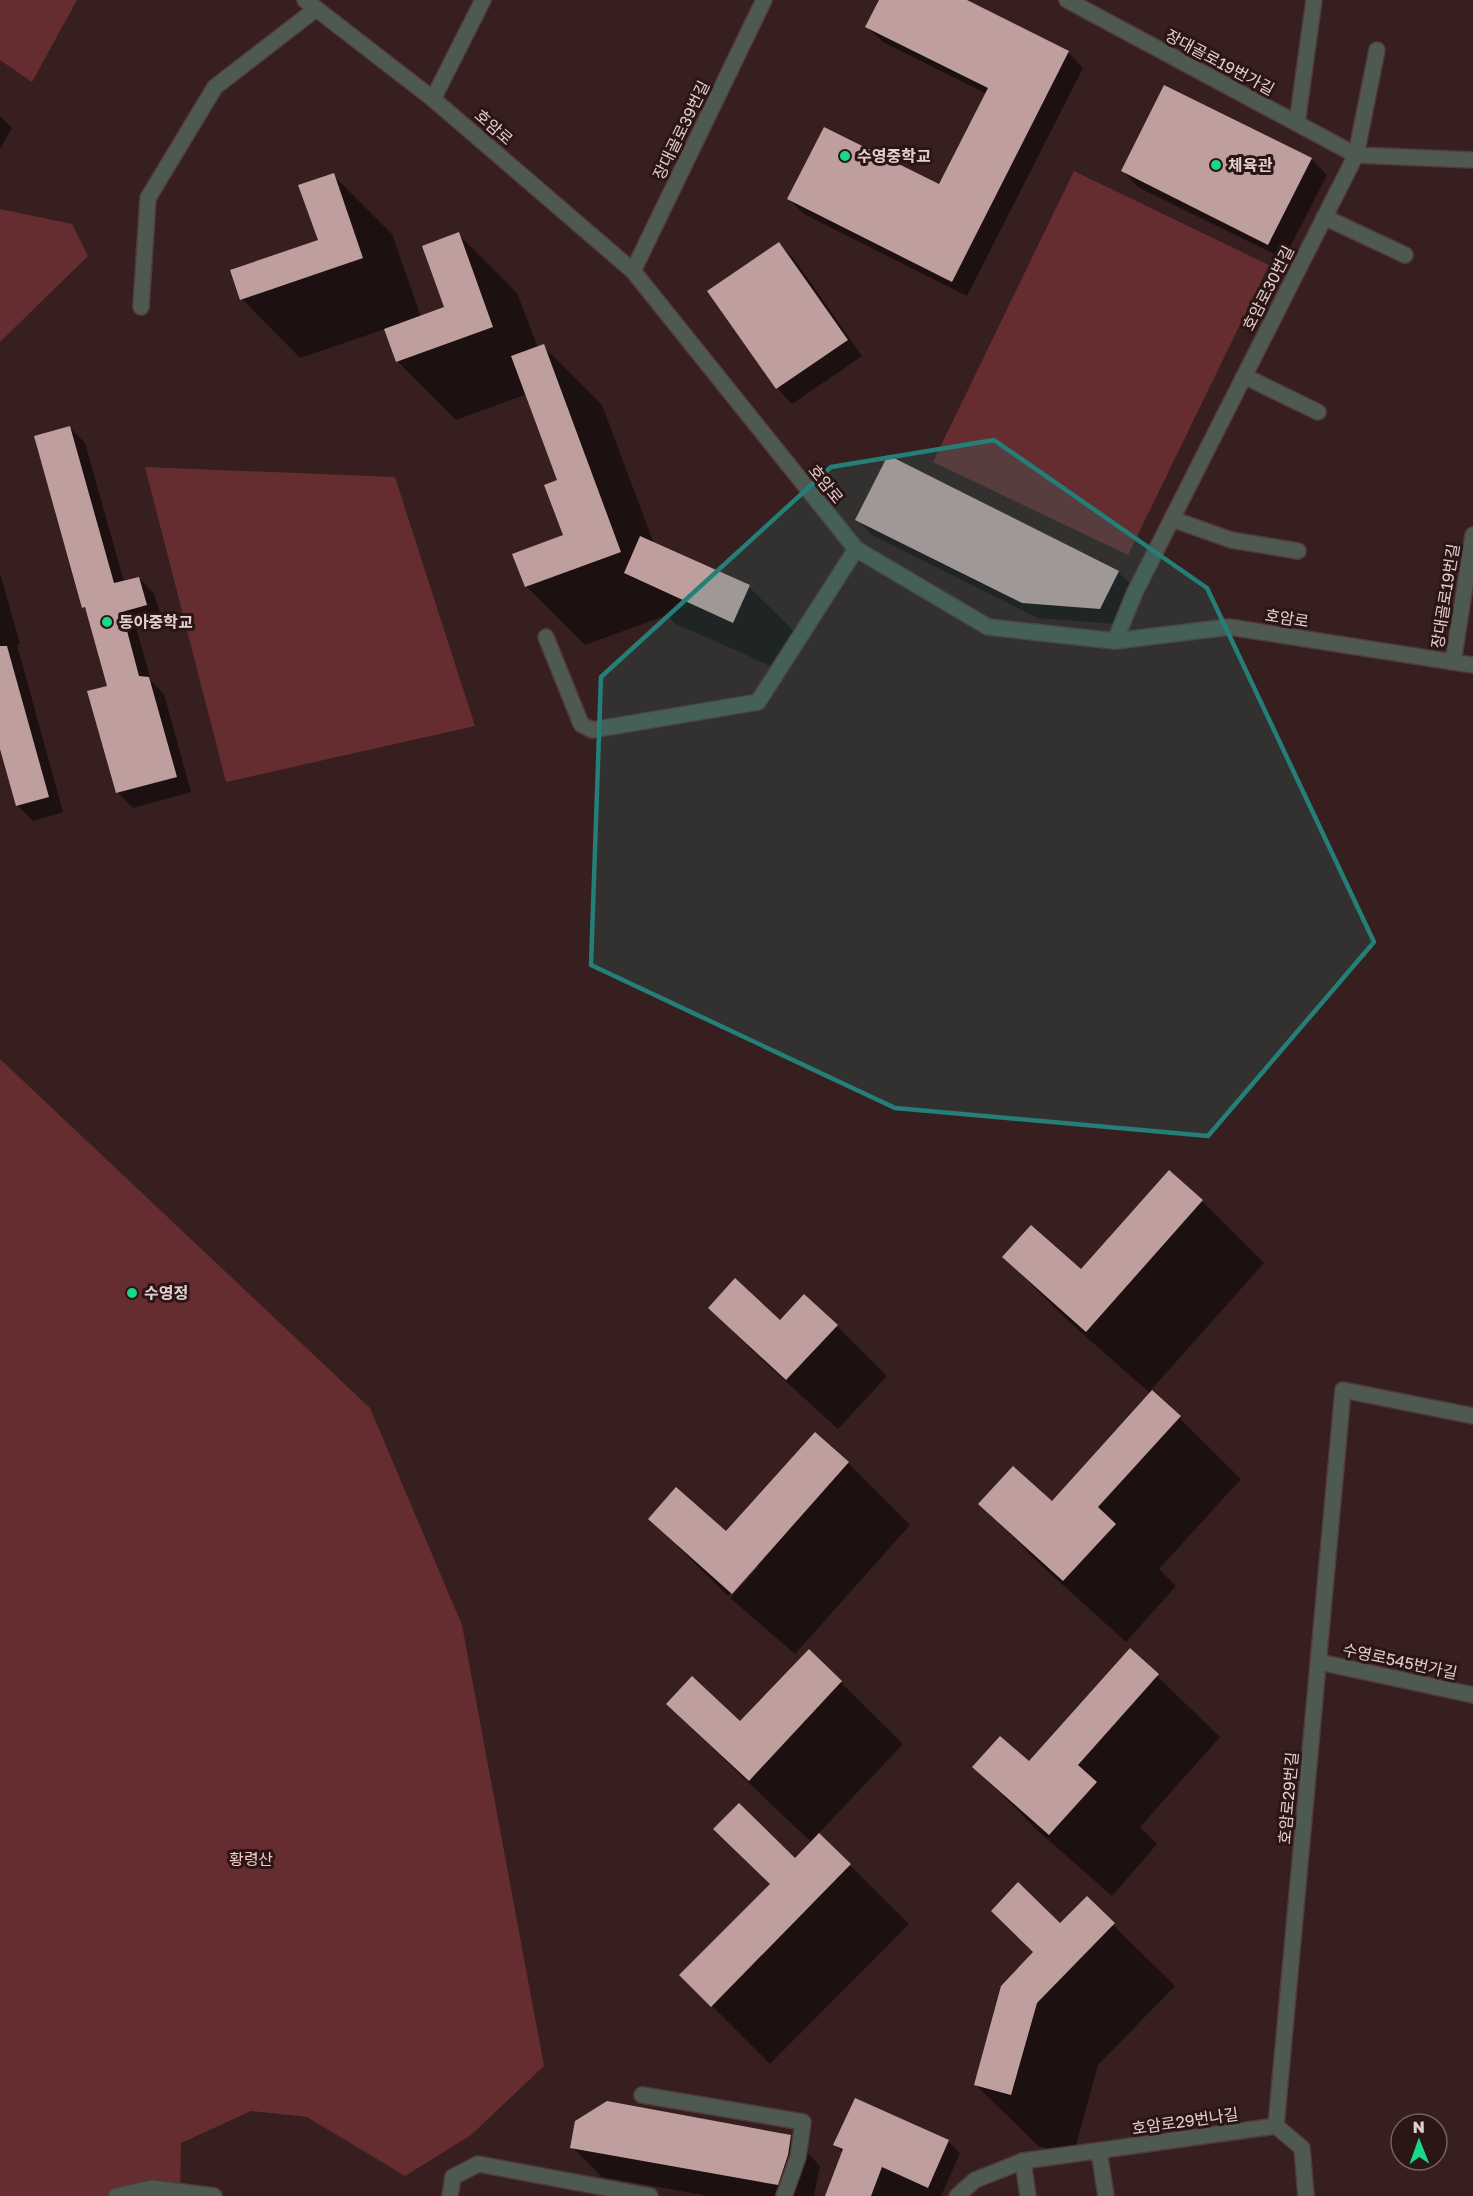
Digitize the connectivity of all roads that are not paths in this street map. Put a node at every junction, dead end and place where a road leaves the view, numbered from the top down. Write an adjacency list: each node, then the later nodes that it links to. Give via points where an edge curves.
1 (483, 0): 7 (street)
2 (1067, 0): 8 (street, 장대골로19번가길)
3 (1314, 0): 8 (street)
4 (760, 1): 13 (street, 장대골로39번길)
5 (310, 4): 7 (street, 호암로); 14 (street, via 215,87 148,198)
6 (1377, 50): 9 (street)
7 (433, 99): 13 (street, 호암로)
8 (1297, 123): 9 (street, 장대골로19번가길)
9 (1356, 155): 10 (street, 장대골로19번가길); 11 (street, 호암로30번길)
10 (1473, 160)
11 (1324, 217): 12 (street); 15 (street, 호암로30번길)
12 (1405, 255)
13 (633, 271): 19 (street, 호암로)
14 (141, 307)
15 (1244, 376): 16 (street); 17 (street, 호암로30번길)
16 (1318, 412)
17 (1172, 519): 20 (street, via 1231,540); 22 (street, 호암로30번길)
18 (1473, 535): 23 (street, 장대골로19번길)
19 (856, 549): 21 (street, via 758,702 592,730 581,724); 22 (street, 호암로, via 988,627)
20 (1298, 551)
21 (546, 637)
22 (1115, 641): 23 (street, 호암로, via 1229,627)
23 (1453, 662): 24 (street, 호암로)
24 (1473, 665)
25 (1473, 1416): 26 (street, 호암로29번길, via 1344,1390)
26 (1319, 1662): 27 (street, 수영로545번가길); 29 (street, 호암로29번길)
27 (1473, 1695)
28 (642, 2094): 36 (street, via 802,2122 798,2157)
29 (1276, 2126): 30 (street, 호암로29번나길); 40 (street, via 1302,2148)
30 (1099, 2151): 31 (street, 호암로29번나길); 39 (street)
31 (1023, 2161): 37 (street, 호암로29번나길, via 975,2180); 38 (street)
32 (116, 2196): 33 (street, via 152,2188)
33 (213, 2196)
34 (450, 2196): 35 (street, via 453,2177 478,2164)
35 (650, 2196)
36 (784, 2196)
37 (957, 2196)
38 (1028, 2196)
39 (1106, 2196)
40 (1306, 2196)

